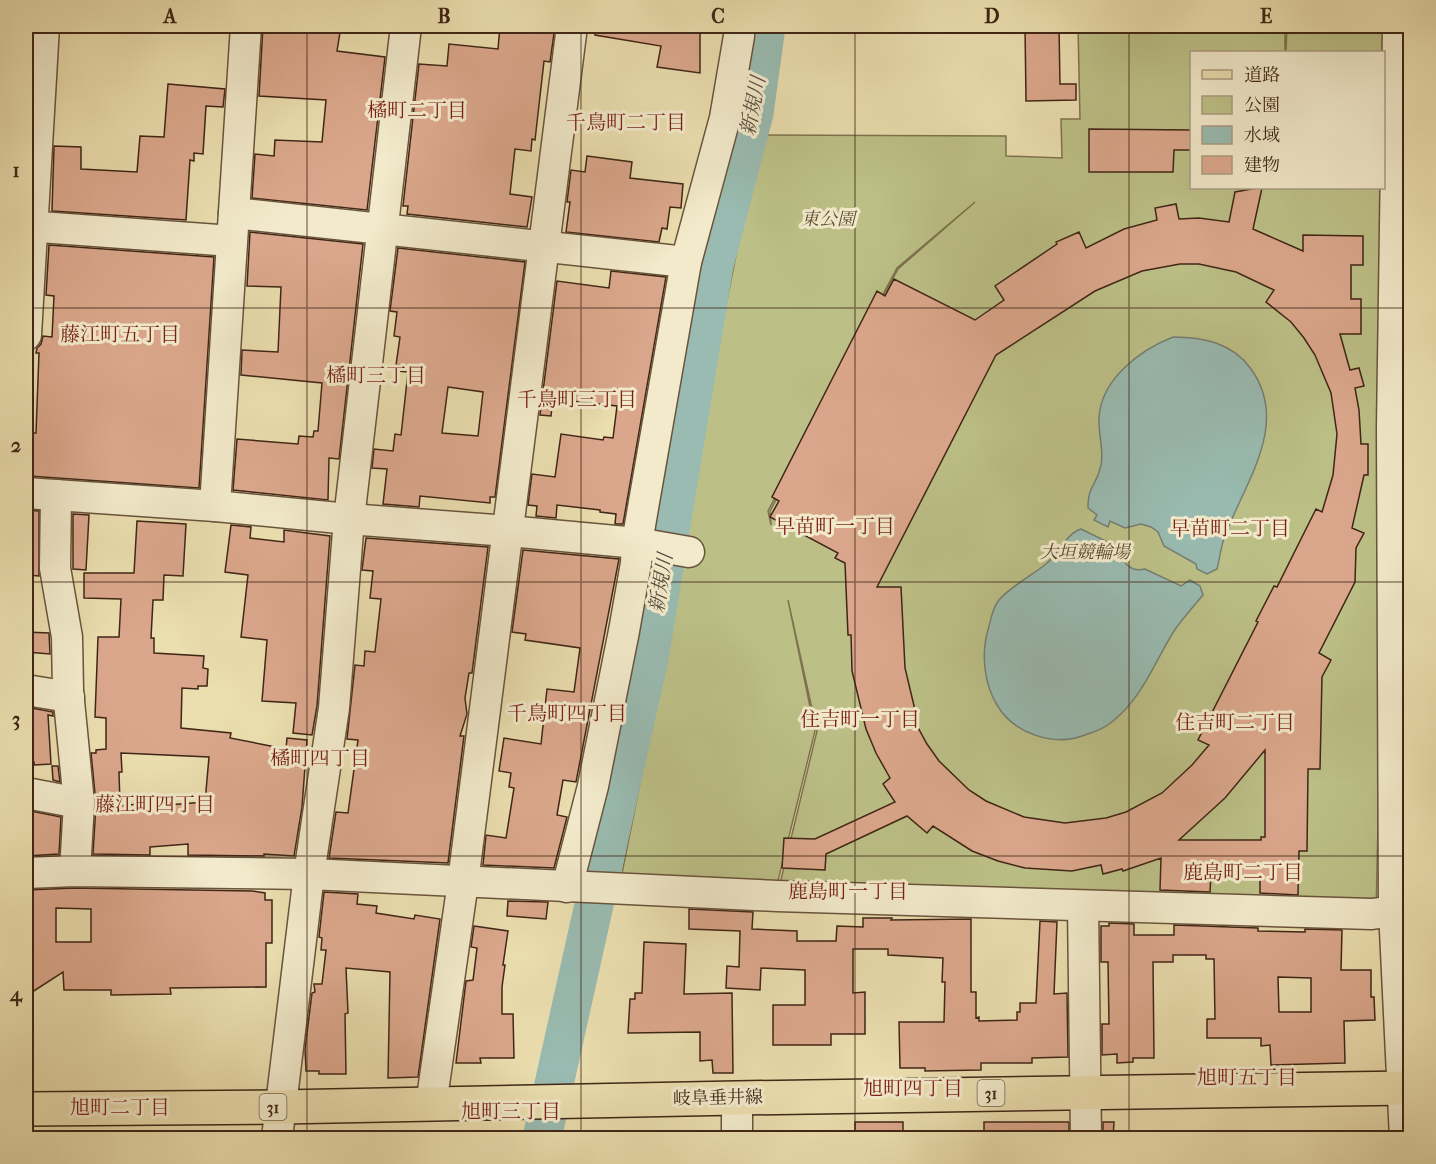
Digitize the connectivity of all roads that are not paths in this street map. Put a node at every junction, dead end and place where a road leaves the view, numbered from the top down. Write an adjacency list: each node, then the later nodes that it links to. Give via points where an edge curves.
1 (44, 26): 8 (street)
2 (246, 26): 9 (street)
3 (406, 26): 10 (street)
4 (572, 26): 11 (street)
5 (739, 26): 12 (street, via 725,118)
6 (1398, 26): 7 (street)
7 (1403, 125): 13 (street)
8 (29, 227): 9 (street); 14 (street)
9 (233, 227): 10 (street); 18 (street)
10 (384, 228): 11 (street); 19 (street)
11 (543, 246): 12 (street); 20 (street)
12 (686, 262): 21 (street)
13 (1403, 274): 15 (street)
14 (26, 335)
15 (1401, 428): 23 (street)
16 (26, 493): 17 (street)
17 (56, 495): 18 (street); 25 (street, via 55,568 67,638)
18 (215, 506): 19 (street)
19 (349, 519): 20 (street); 30 (street, via 334,708)
20 (508, 531): 21 (street); 31 (street)
21 (643, 544): 22 (street); 32 (street, via 636,563)
22 (689, 552)
23 (1401, 586): 34 (street)
24 (26, 690): 25 (street)
25 (69, 697): 27 (street)
26 (26, 794): 27 (street)
27 (79, 803): 28 (street)
28 (75, 870): 29 (street); 30 (street)
29 (26, 873)
30 (309, 874): 31 (street); 40 (street)
31 (463, 882): 32 (street); 38 (street)
32 (572, 887): 33 (street)
33 (1083, 906): 34 (street, via 1372,914); 36 (street)
34 (1402, 910): 35 (street)
35 (1407, 1088): 36 (main road, 岐阜垂井線 / 31); 43 (street)
36 (1086, 1092): 37 (main road, 岐阜垂井線 / 31); 42 (street)
37 (736, 1098): 38 (main road, 岐阜垂井線 / 31); 41 (street)
38 (432, 1105): 40 (main road, 岐阜垂井線 / 31)
39 (26, 1109): 40 (main road, 岐阜垂井線 / 31)
40 (279, 1123)
41 (737, 1138)
42 (1086, 1138)
43 (1405, 1138)

